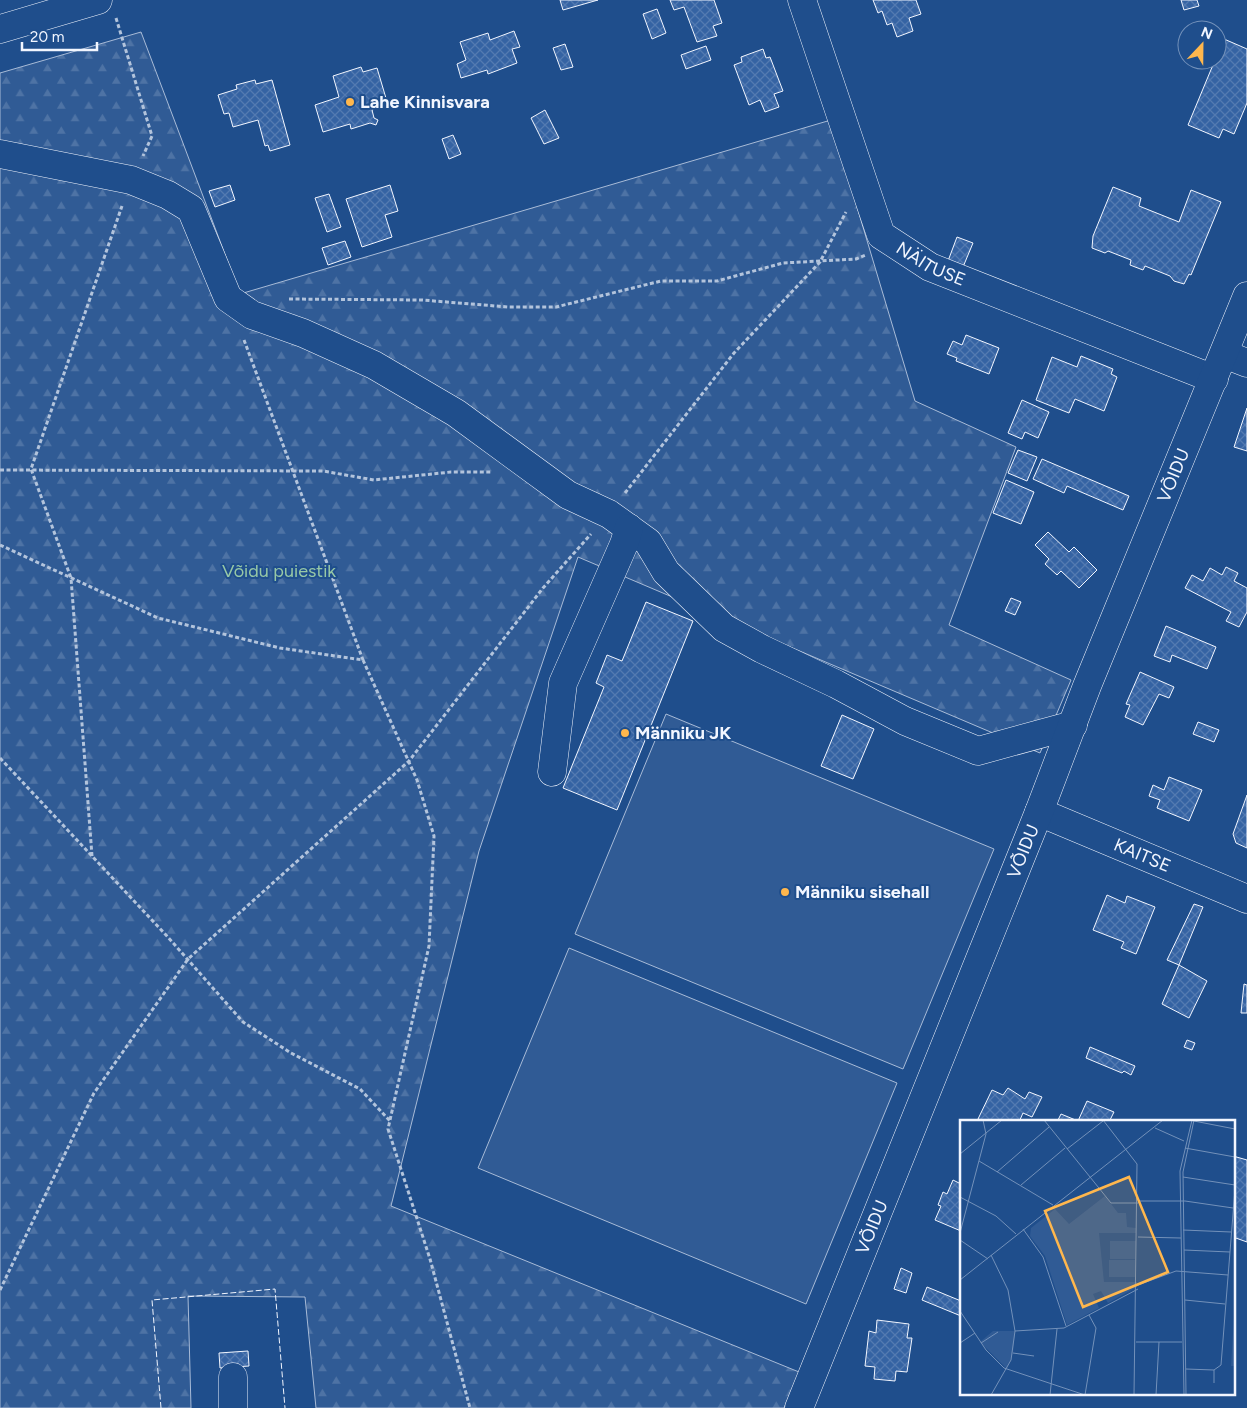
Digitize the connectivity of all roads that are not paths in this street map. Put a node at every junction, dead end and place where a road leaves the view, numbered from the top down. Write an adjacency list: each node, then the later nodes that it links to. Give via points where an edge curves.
1 (802, 0): 7 (main road, NÄITUSE, via 881,235 930,267)
2 (107, 7): 3 (main road)
3 (0, 29)
4 (0, 154): 8 (main road, via 131,180 192,209 228,298 236,304 252,315 303,333 374,365 456,413 568,495)
5 (1247, 296): 6 (main road, VÕIDU)
6 (1236, 358): 7 (main road, VÕIDU)
7 (1214, 379): 9 (main road, VÕIDU)
8 (619, 521): 9 (main road, via 648,542 666,572 724,628 904,721 978,751); 10 (main road, via 624,544 563,683)
9 (1073, 725): 11 (main road, VÕIDU)
10 (552, 772)
11 (1039, 812): 12 (main road, KAITSE); 15 (main road, VÕIDU)
12 (1247, 899)
13 (232, 1378): 14 (main road)
14 (233, 1408)
15 (799, 1408)

